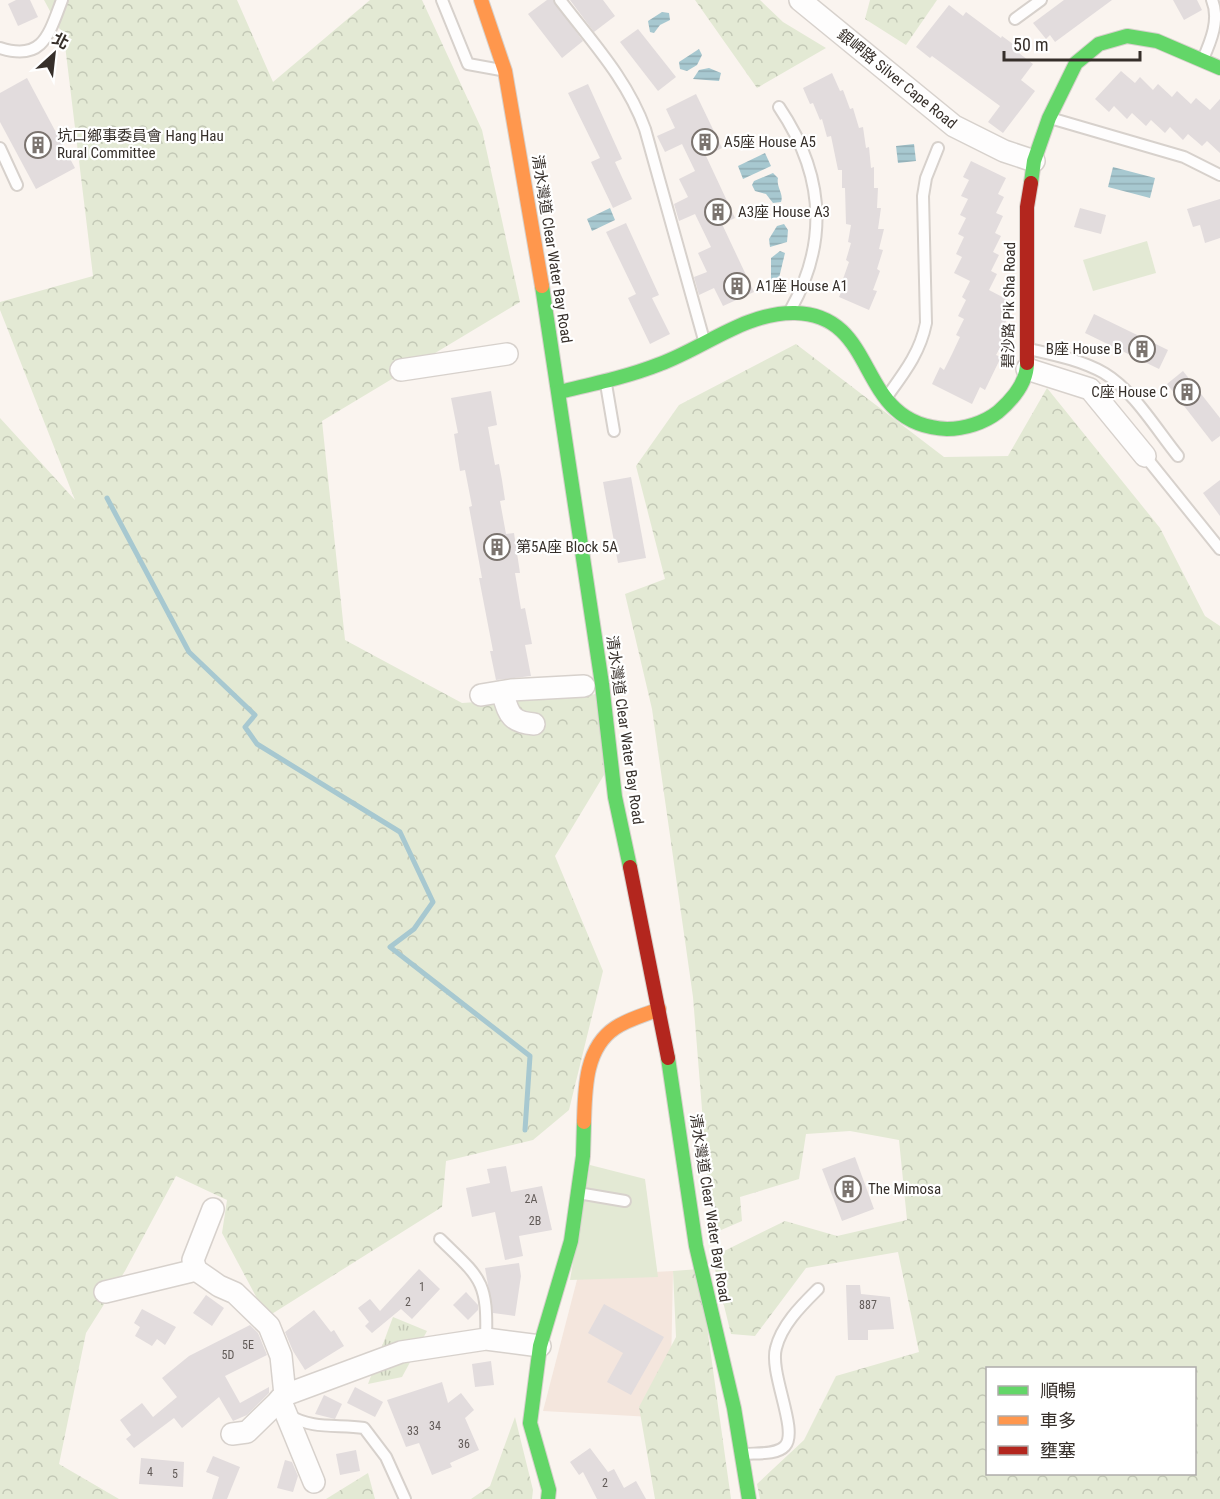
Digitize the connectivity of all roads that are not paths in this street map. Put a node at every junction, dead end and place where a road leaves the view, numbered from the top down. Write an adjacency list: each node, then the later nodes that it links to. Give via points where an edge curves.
1 (62, 0): 9 (lane, via 46,38 33,50 22,54)
2 (442, 0): 12 (lane, via 468,64)
3 (481, 0): 12 (street, 清水灣道 Clear Water Bay Road)
4 (560, 0): 21 (lane, via 634,100)
5 (800, 0): 17 (street, 銀岬路 Silver Cape Road, via 954,126)
6 (1041, 0): 8 (lane)
7 (1212, 0): 10 (lane, via 1217,17 1215,32)
8 (1015, 19)
9 (0, 48)
10 (1202, 60): 11 (street, 碧沙路 Pik Sha Road); 14 (street, 碧沙路 Pik Sha Road, via 1142,37 1112,38 1092,48 1076,63)
11 (1220, 68)
12 (505, 71): 26 (street, 清水灣道 Clear Water Bay Road)
13 (779, 106): 20 (lane, via 806,154 817,208 811,263)
14 (1049, 118): 17 (street, 碧沙路 Pik Sha Road); 18 (lane, via 1184,157)
15 (0, 148): 19 (lane)
16 (939, 148): 27 (lane, via 923,196 924,333 913,361)
17 (1034, 161): 23 (street, 碧沙路 Pik Sha Road, via 1027,207)
18 (1220, 175)
19 (17, 185)
20 (788, 313): 21 (street, 碧沙路 Pik Sha Road, via 740,326); 27 (street, 碧沙路 Pik Sha Road, via 816,316 850,337)
21 (706, 345): 25 (street, 碧沙路 Pik Sha Road)
22 (507, 354): 24 (street)
23 (1027, 358): 27 (street, 碧沙路 Pik Sha Road, via 1019,388 1006,405 970,426 928,427 908,419); 29 (street, via 1090,389); 30 (lane, via 1071,359 1105,374 1120,385)
24 (401, 370)
25 (605, 381): 26 (street, 碧沙路 Pik Sha Road); 28 (lane)
26 (559, 392): 36 (street, 清水灣道 Clear Water Bay Road, via 615,797)
27 (886, 399)
28 (614, 431)
29 (1145, 456): 31 (lane)
30 (1178, 456)
31 (1220, 549)
32 (584, 686): 33 (street)
33 (502, 692): 34 (street); 35 (street, via 510,715 519,723)
34 (481, 695)
35 (534, 724)
36 (659, 1009): 37 (street, via 616,1027 600,1041 590,1059 585,1079 584,1156); 48 (street, 清水灣道 Clear Water Bay Road, via 696,1246)
37 (578, 1193): 38 (lane); 45 (street, via 568,1252)
38 (625, 1202)
39 (213, 1209): 41 (street, via 193,1260)
40 (440, 1239): 44 (lane, via 481,1281 488,1304)
41 (196, 1270): 43 (street); 46 (street, via 235,1293 269,1326 281,1356)
42 (818, 1289): 48 (lane, via 796,1310 776,1346 775,1373 789,1429 785,1447)
43 (105, 1292)
44 (486, 1338): 45 (street); 46 (street, via 401,1352)
45 (540, 1346): 51 (street, via 530,1423 549,1490)
46 (283, 1397): 47 (street, via 247,1432); 49 (street); 50 (lane, via 290,1415 298,1421 364,1428 386,1457)
47 (232, 1434)
48 (742, 1454): 52 (street, 清水灣道 Clear Water Bay Road)
49 (314, 1482)
50 (405, 1499)
51 (548, 1499)
52 (749, 1499)

